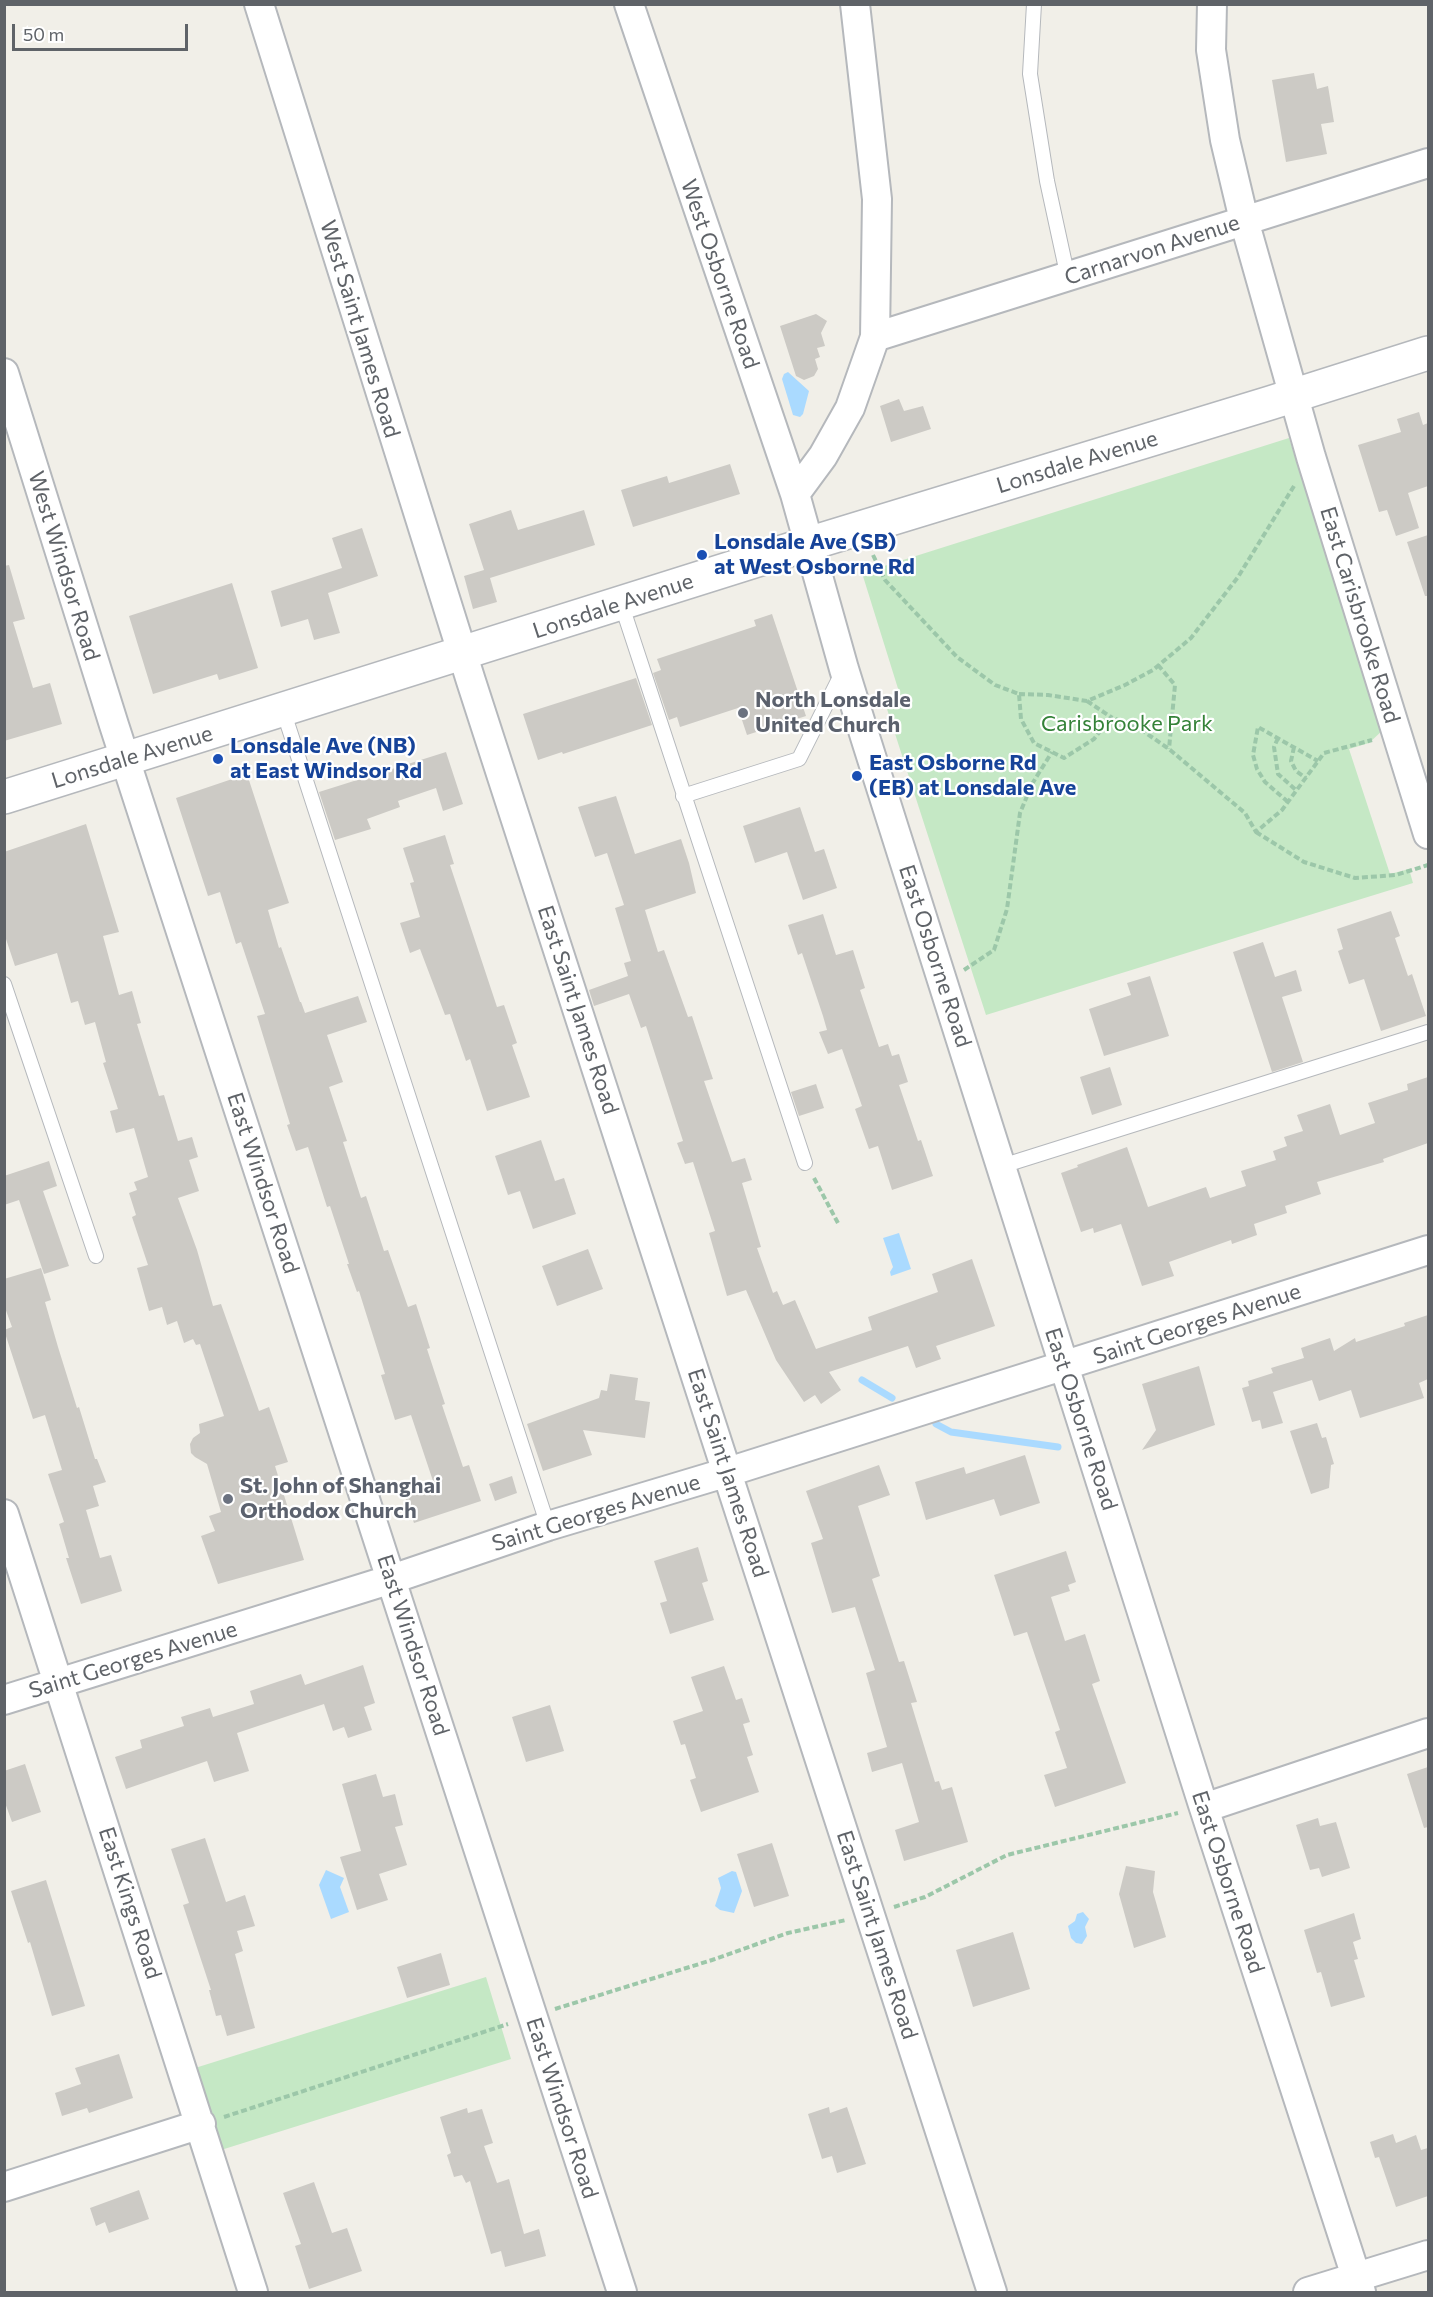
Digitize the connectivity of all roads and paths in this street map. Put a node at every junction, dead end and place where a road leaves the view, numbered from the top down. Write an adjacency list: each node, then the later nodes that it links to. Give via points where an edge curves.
1 (259, 4): 18 (street, West Saint James Road)
2 (629, 4): 14 (street, West Osborne Road)
3 (855, 4): 9 (street, via 877,199)
4 (1034, 4): 8 (lane, via 1030,74 1047,182)
5 (1212, 4): 7 (street, East Carisbrooke Road, via 1211,50 1224,140)
6 (1428, 163): 7 (street, Carnarvon Avenue)
7 (1244, 220): 8 (street, Carnarvon Avenue); 12 (street, East Carisbrooke Road)
8 (1068, 278): 9 (street, Carnarvon Avenue)
9 (875, 337): 14 (street, via 850,408 823,456)
10 (1428, 353): 12 (street, Lonsdale Avenue)
11 (4, 373): 30 (street, West Windsor Road)
12 (1294, 396): 13 (street, East Carisbrooke Road); 15 (street, Lonsdale Avenue)
13 (1311, 457): 19 (path, via 1238,577 1191,638); 25 (street, East Carisbrooke Road)
14 (795, 494): 15 (street, West Osborne Road)
15 (808, 544): 17 (street, Lonsdale Avenue); 20 (street, East Osborne Road)
16 (873, 555): 21 (path, via 885,580 957,657 995,685)
17 (621, 603): 18 (street, Lonsdale Avenue); 34 (lane)
18 (462, 653): 23 (street, Lonsdale Avenue); 49 (street, East Saint James Road)
19 (1158, 665): 22 (path, via 1125,685); 28 (path, via 1175,685)
20 (844, 669): 34 (lane, via 799,759); 40 (street, East Osborne Road)
21 (1019, 694): 22 (path); 29 (path, via 1021,719 1034,743)
22 (1087, 700): 24 (path)
23 (283, 710): 30 (street, Lonsdale Avenue); 51 (lane)
24 (1111, 717): 28 (path, via 1143,731); 29 (path, via 1094,739 1064,758)
25 (1397, 733): 31 (path, via 1324,753); 38 (street, East Carisbrooke Road)
26 (1278, 738): 27 (path); 33 (path, via 1274,747 1278,774); 36 (path, via 1258,726 1253,755 1265,782)
27 (1294, 747): 31 (path); 32 (path, via 1291,761)
28 (1169, 750): 37 (path, via 1245,813)
29 (1052, 752): 40 (path, via 1020,813 1007,909 994,950)
30 (124, 758): 35 (street, Lonsdale Avenue); 52 (street, East Windsor Road)
31 (1318, 761): 32 (path)
32 (1306, 778): 33 (path)
33 (1296, 790): 36 (path)
34 (683, 796): 43 (lane)
35 (4, 797)
36 (1288, 802): 37 (path)
37 (1256, 832): 39 (path, via 1304,862 1355,878 1396,875)
38 (1428, 834)
39 (1428, 865)
40 (943, 983): 44 (street, East Osborne Road)
41 (4, 984): 47 (lane)
42 (1428, 1032): 44 (lane)
43 (805, 1162): 45 (path)
44 (1002, 1166): 48 (street, East Osborne Road)
45 (839, 1225)
46 (1428, 1250): 48 (street, Saint Georges Avenue)
47 (96, 1256)
48 (1065, 1367): 49 (street, Saint Georges Avenue); 56 (street, East Osborne Road)
49 (728, 1472): 51 (street, Saint Georges Avenue); 64 (street, East Saint James Road)
50 (4, 1514): 53 (street, East Kings Road)
51 (548, 1526): 52 (street, Saint Georges Avenue)
52 (392, 1579): 53 (street, Saint Georges Avenue); 57 (street, East Windsor Road)
53 (60, 1683): 54 (street, Saint Georges Avenue); 58 (street, East Kings Road)
54 (4, 1700)
55 (1428, 1733): 56 (street)
56 (1204, 1808): 61 (street, East Osborne Road)
57 (532, 2016): 58 (path); 63 (street, East Windsor Road)
58 (201, 2124): 59 (street); 62 (street, East Kings Road)
59 (4, 2187)
60 (1428, 2255): 61 (street)
61 (1359, 2285): 65 (street)
62 (253, 2292)
63 (622, 2292)
64 (992, 2292)
65 (1308, 2292)

